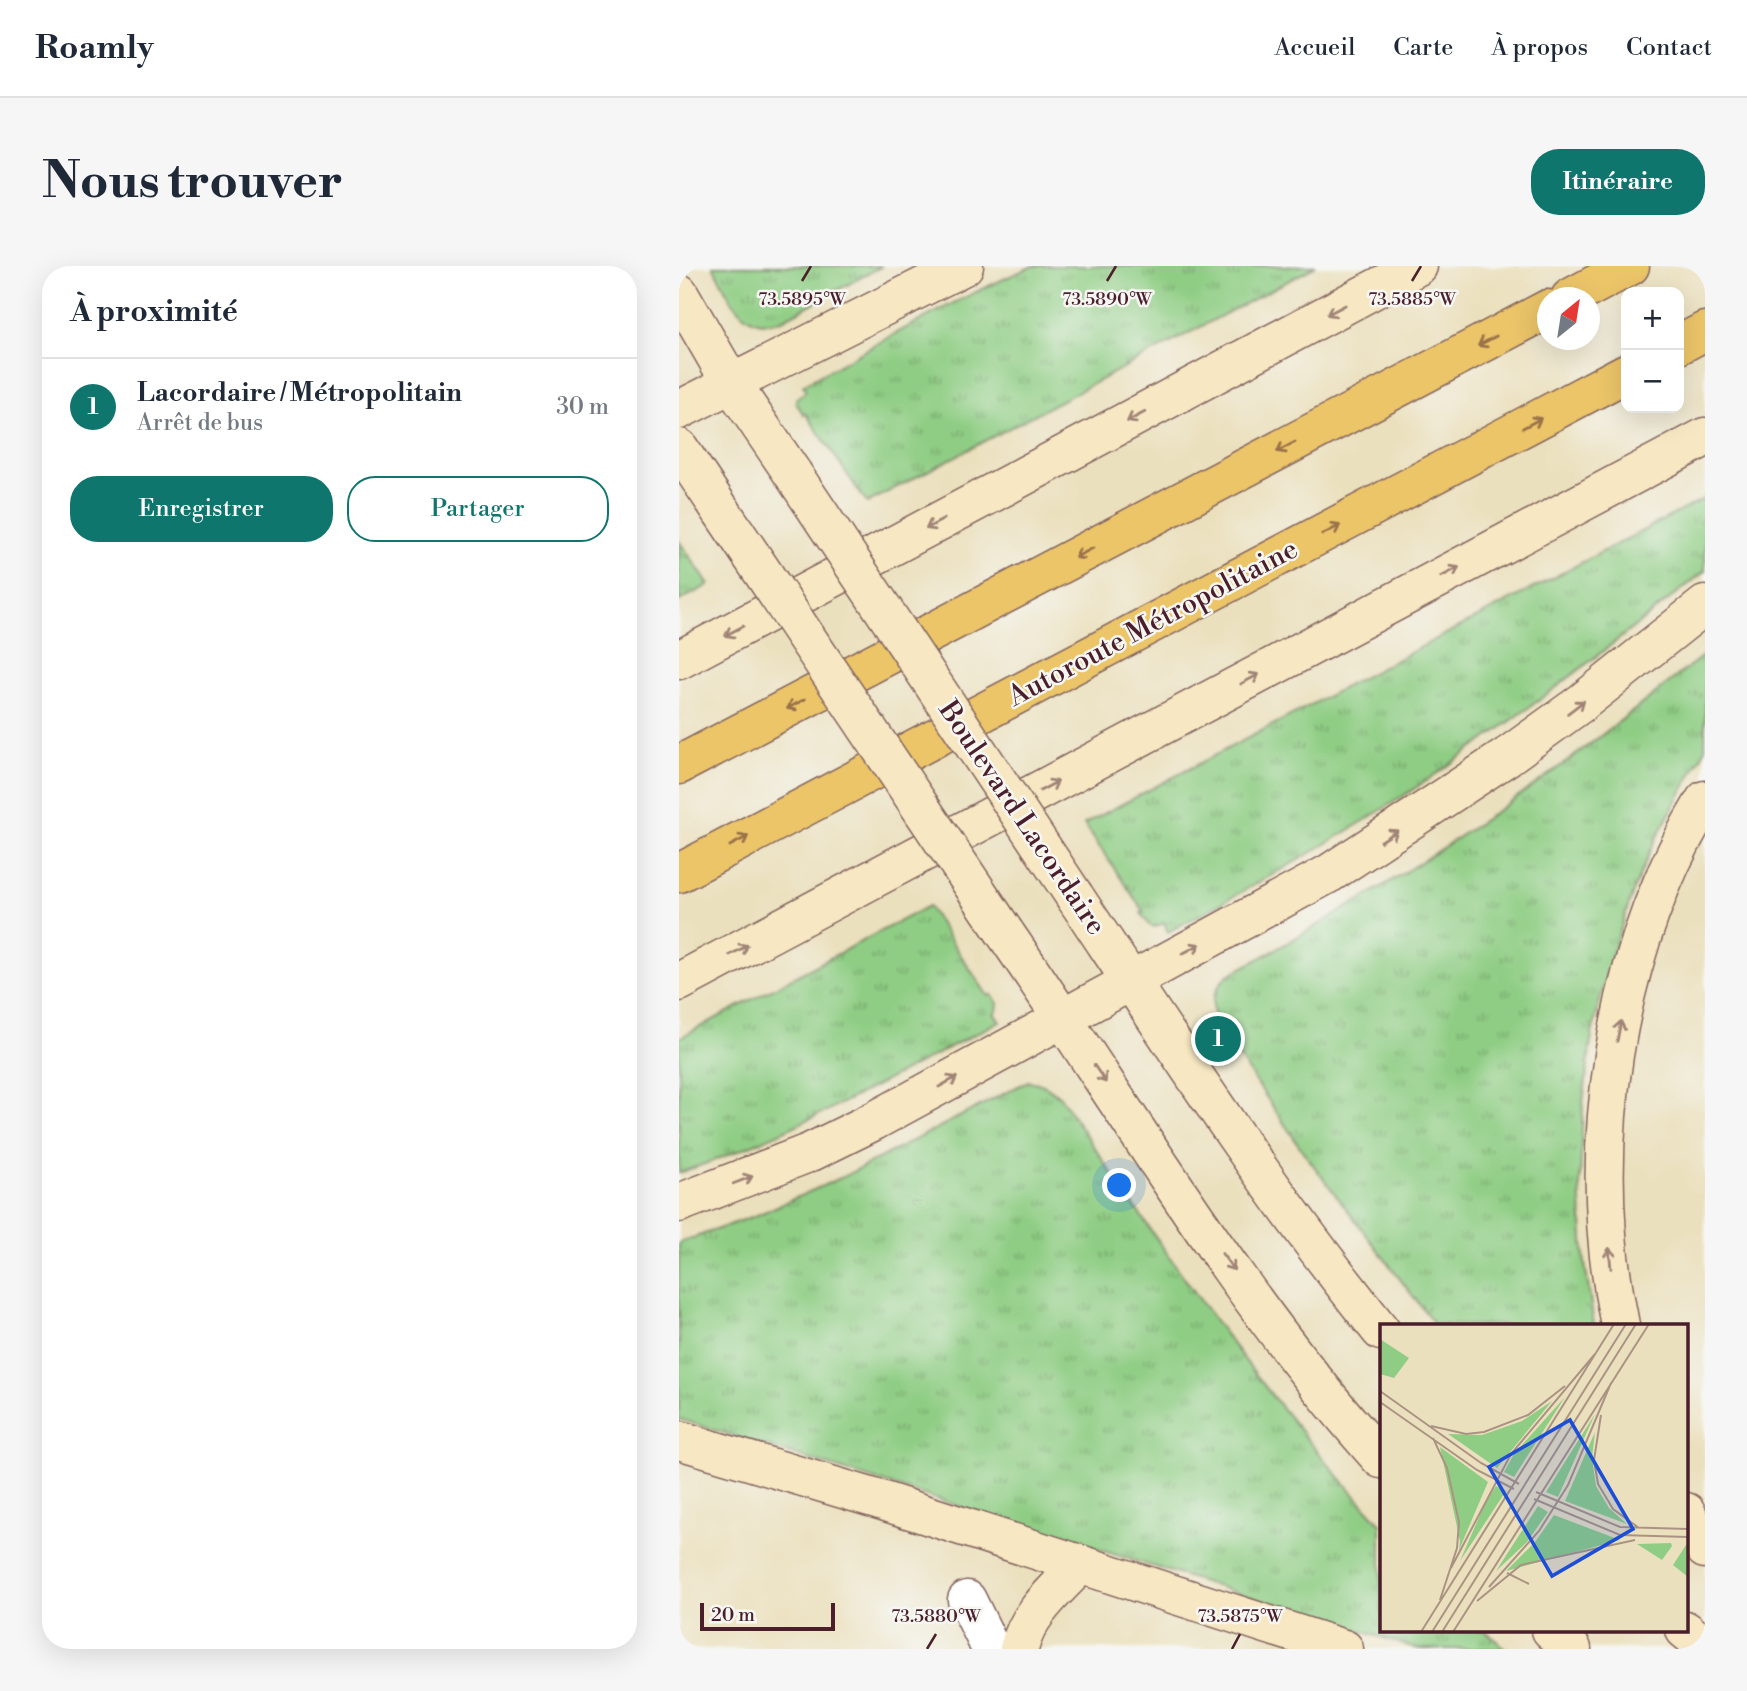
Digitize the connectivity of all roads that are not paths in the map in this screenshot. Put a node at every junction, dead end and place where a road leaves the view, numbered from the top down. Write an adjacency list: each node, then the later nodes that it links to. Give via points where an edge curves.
1 (964, 266): 10 (main road)
2 (1418, 266): 15 (main road, one-way to 15)
3 (1630, 266): 4 (highway)
4 (1591, 287)
5 (679, 293): 10 (main road, Boulevard Lacordaire)
6 (1537, 315): 16 (highway, one-way to 16)
7 (1705, 331): 8 (highway)
8 (1684, 342)
9 (1621, 376): 18 (highway, Autoroute Métropolitaine, one-way to 9)
10 (731, 383): 11 (main road); 19 (main road, Boulevard Lacordaire, bridge)
11 (679, 410)
12 (1705, 437): 20 (main road, one-way to 12)
13 (679, 448): 21 (main road, bridge)
14 (1705, 605): 19 (main road, one-way to 14, via 1392,835 1580,704)
15 (679, 660)
16 (679, 765)
17 (1705, 800): 23 (main road, one-way to 17, via 1607,1218 1606,1143 1613,1062 1642,935)
18 (679, 873)
19 (1131, 981): 21 (main road); 24 (main road, Boulevard Lacordaire, via 1309,1238)
20 (679, 982)
21 (1063, 1017): 22 (main road, one-way to 21, via 811,1152); 26 (main road, one-way to 26, via 1251,1294)
22 (679, 1203)
23 (1620, 1324)
24 (1380, 1330)
25 (679, 1440): 29 (main road)
26 (1380, 1458)
27 (1688, 1516): 28 (main road)
28 (1705, 1549)
29 (1080, 1565): 35 (main road, via 1042,1603); 36 (main road)
30 (967, 1600): 34 (street)
31 (1553, 1632): 37 (main road)
32 (1688, 1632): 33 (main road)
33 (1705, 1646)
34 (991, 1649)
35 (1019, 1649)
36 (1344, 1649)
37 (1573, 1649)

